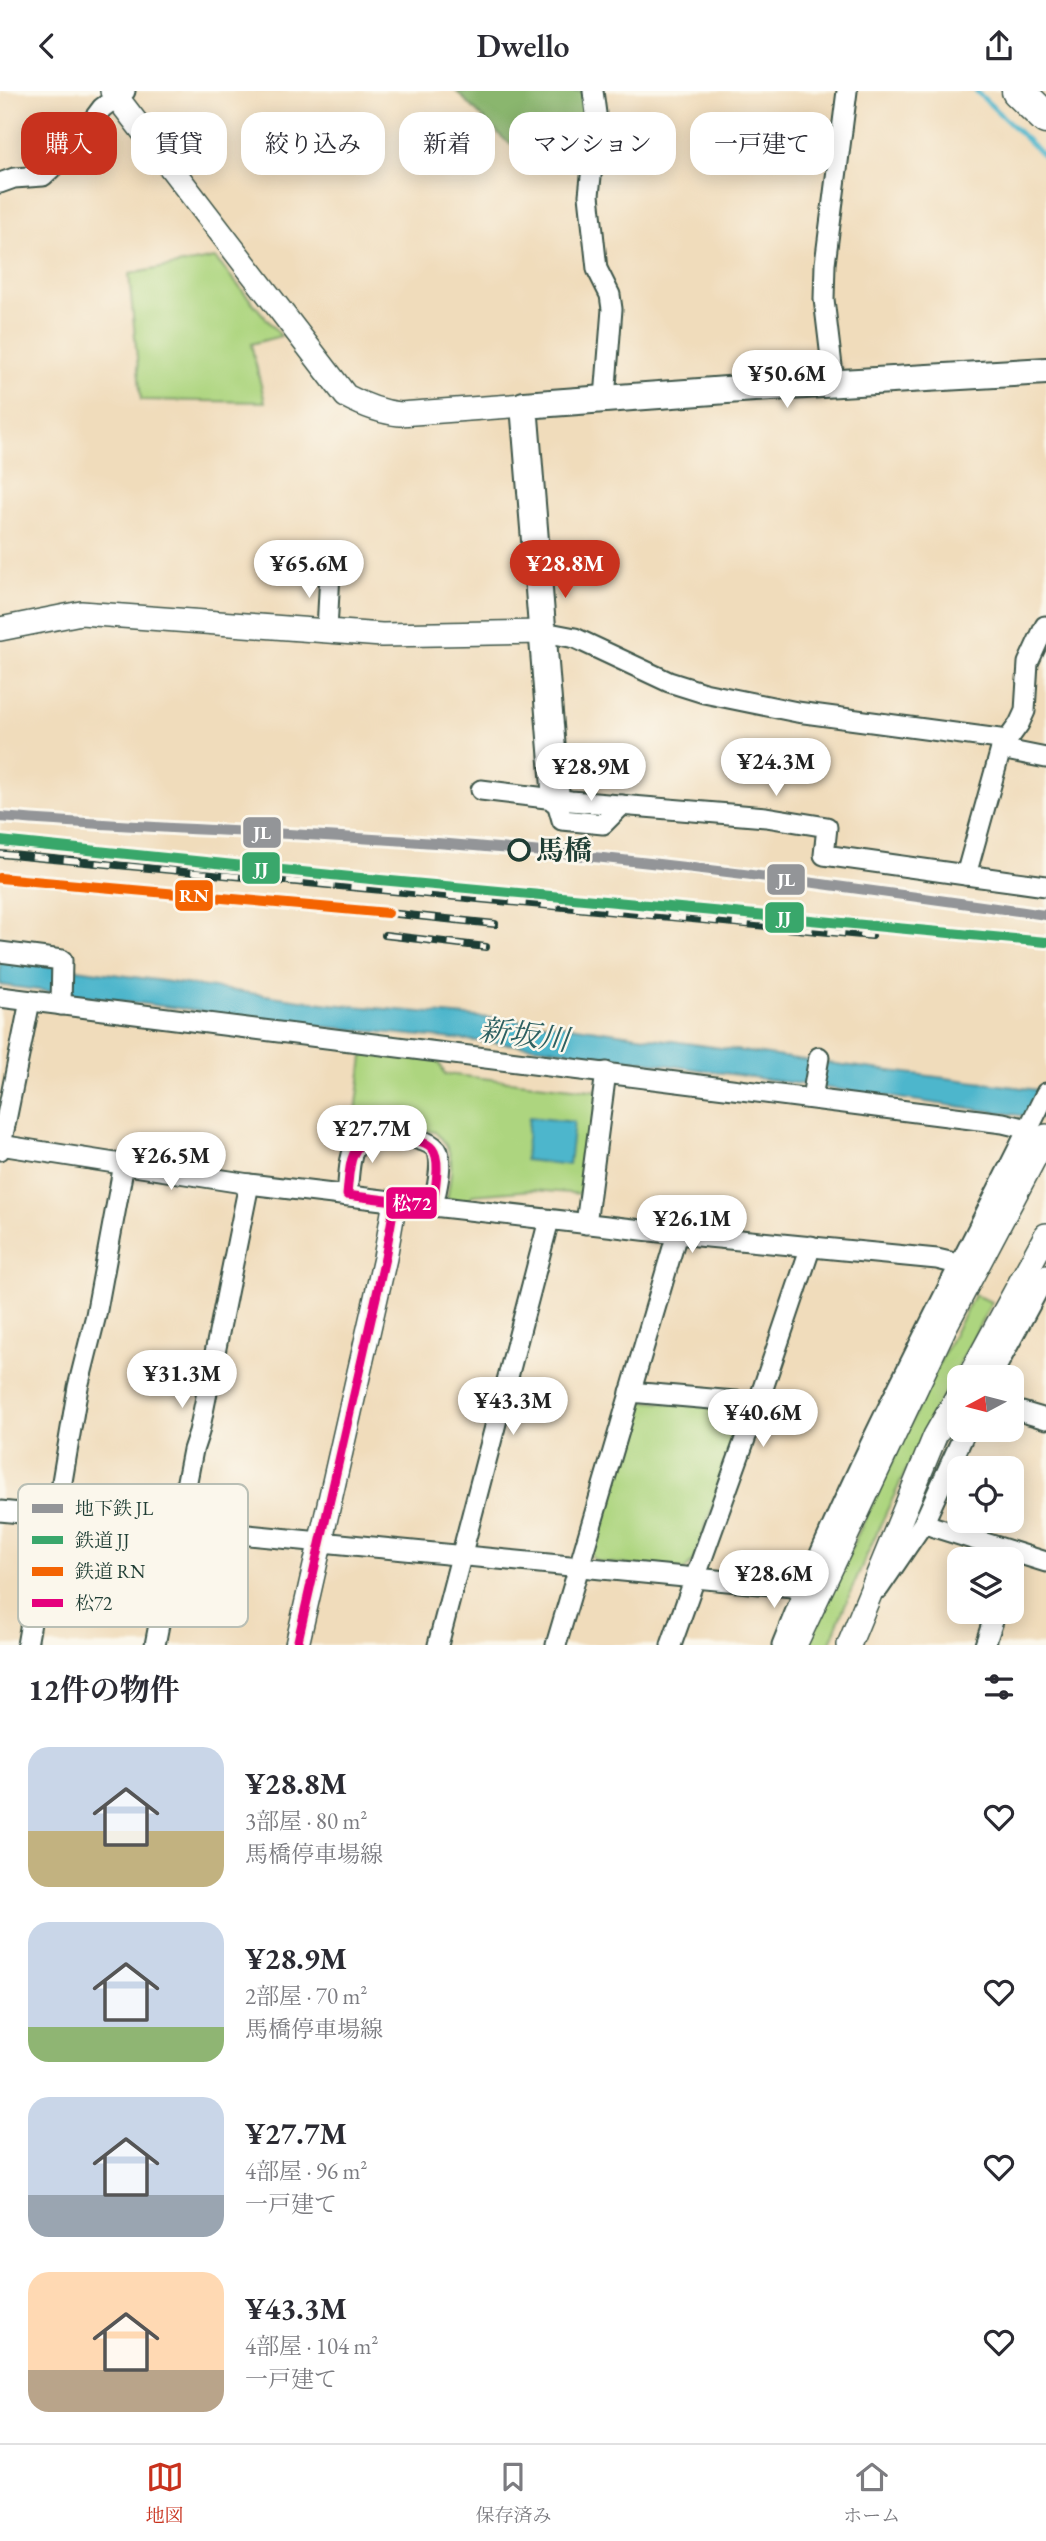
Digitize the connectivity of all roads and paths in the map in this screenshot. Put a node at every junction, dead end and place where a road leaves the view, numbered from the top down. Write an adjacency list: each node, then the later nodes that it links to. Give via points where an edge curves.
1 (593, 91): 10 (street, via 597,121 589,195 597,269 612,309)
2 (847, 91): 9 (street, via 825,264 824,299)
3 (1018, 91): 5 (highway)
4 (118, 93): 7 (street, via 43,176); 11 (street, via 346,395 362,405 400,414)
5 (1046, 118)
6 (0, 163): 7 (street)
7 (7, 181)
8 (1046, 371): 9 (main road)
9 (834, 383): 10 (main road)
10 (605, 398): 11 (main road)
11 (524, 405): 16 (main road)
12 (330, 572): 15 (street)
13 (1045, 626): 17 (street, via 1028,663 1025,711)
14 (0, 629): 15 (street, via 81,613)
15 (327, 631): 16 (street, via 382,635)
16 (544, 632): 17 (street, via 575,638 669,682 735,700); 20 (main road)
17 (1004, 745): 18 (street); 21 (street)
18 (1046, 758)
19 (481, 790): 20 (street)
20 (556, 799): 21 (street, via 766,817 827,827 824,856)
21 (966, 875): 22 (street)
22 (1046, 886)
23 (0, 952): 26 (street, via 62,960)
24 (0, 997): 25 (street)
25 (30, 1001): 26 (street); 32 (street)
26 (61, 1005): 28 (street)
27 (819, 1057): 30 (street)
28 (606, 1072): 30 (street); 39 (street)
29 (1046, 1093): 31 (street)
30 (812, 1098): 31 (street, via 1003,1123)
31 (1037, 1132): 43 (street)
32 (0, 1147): 33 (street)
33 (124, 1164): 34 (street); 53 (street)
34 (249, 1184): 35 (street); 54 (street)
35 (347, 1195): 36 (street); 37 (street, via 359,1141 377,1135 424,1139 438,1151)
36 (395, 1201): 37 (street); 59 (street)
37 (433, 1206): 38 (street)
38 (549, 1220): 39 (street); 61 (street)
39 (586, 1224): 40 (street)
40 (677, 1234): 42 (street); 47 (street)
41 (1046, 1235): 45 (street)
42 (811, 1246): 43 (street); 48 (street)
43 (967, 1266): 66 (street, via 895,1393); 78 (street, via 938,1341)
44 (1046, 1275): 46 (street)
45 (975, 1365)
46 (997, 1365)
47 (630, 1392): 48 (street); 64 (street)
48 (758, 1403): 65 (street)
49 (1024, 1413): 51 (street)
50 (947, 1415): 67 (street)
51 (1046, 1419)
52 (961, 1442): 57 (street)
53 (59, 1484)
54 (186, 1484)
55 (0, 1511): 56 (street)
56 (18, 1513)
57 (924, 1522): 60 (street); 67 (street)
58 (248, 1535): 59 (street)
59 (321, 1542): 61 (street); 73 (street)
60 (989, 1547)
61 (461, 1555): 64 (street); 74 (street)
62 (1024, 1558): 63 (street)
63 (1046, 1562)
64 (579, 1567): 65 (street); 75 (street)
65 (695, 1578): 66 (street); 76 (street)
66 (803, 1591): 77 (street)
67 (859, 1618): 79 (street)
68 (992, 1624): 80 (street)
69 (31, 1627): 71 (street)
70 (159, 1627): 72 (street)
71 (27, 1645)
72 (155, 1645)
73 (297, 1645)
74 (438, 1645)
75 (556, 1645)
76 (671, 1645)
77 (782, 1645)
78 (795, 1645)
79 (849, 1645)
80 (985, 1645)

